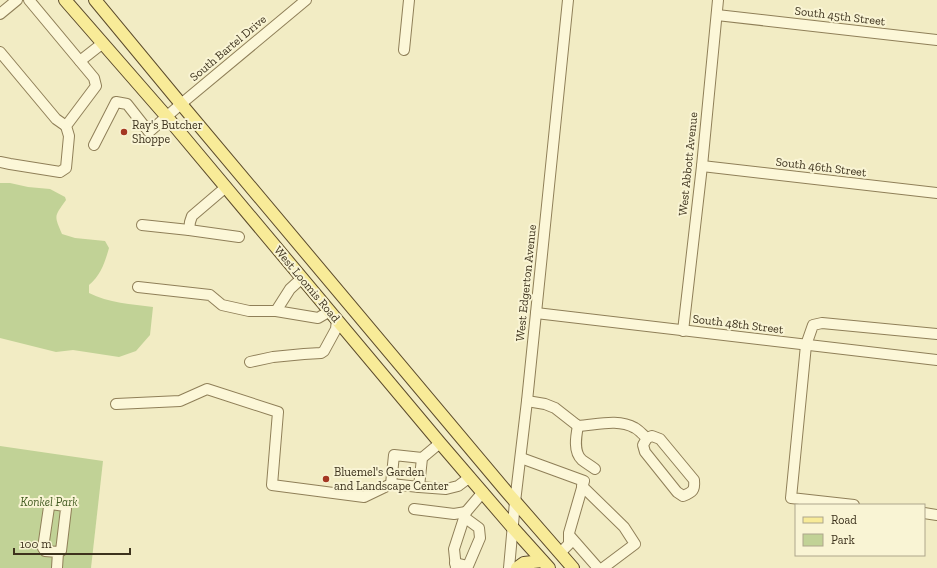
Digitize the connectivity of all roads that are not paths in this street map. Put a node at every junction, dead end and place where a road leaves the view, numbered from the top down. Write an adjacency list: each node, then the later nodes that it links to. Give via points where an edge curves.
1 (17, 0): 9 (street)
2 (29, 0): 15 (street)
3 (65, 0): 12 (main road, West Loomis Road)
4 (95, 0): 16 (main road, West Loomis Road)
5 (306, 0): 16 (street, South Bartel Drive)
6 (409, 0): 13 (street)
7 (568, 0): 31 (street, West Edgerton Avenue)
8 (718, 0): 10 (street, West Abbott Avenue)
9 (0, 14)
10 (717, 15): 11 (street, South 45th Street); 21 (street, West Abbott Avenue)
11 (937, 40)
12 (103, 43): 15 (street); 17 (main road, West Loomis Road)
13 (404, 50)
14 (0, 52): 18 (street, via 56,119)
15 (80, 61): 18 (street, via 94,78 96,86)
16 (181, 104): 17 (street, South Bartel Drive); 29 (main road, West Loomis Road)
17 (167, 117): 19 (street, South Bartel Drive, via 149,132 127,104 116,102); 22 (main road, West Loomis Road)
18 (66, 126): 20 (street, via 69,136 66,168 60,172)
19 (94, 145)
20 (0, 162)
21 (702, 166): 23 (street, South 46th Street); 33 (street, West Abbott Avenue)
22 (226, 187): 25 (street, via 192,216); 27 (main road, West Loomis Road)
23 (937, 194)
24 (142, 225): 25 (street)
25 (189, 230): 26 (street)
26 (239, 237)
27 (302, 278): 30 (street, via 290,289); 32 (main road, West Loomis Road)
28 (138, 287): 30 (street, via 210,295 222,305 249,311)
29 (352, 307): 32 (main road); 45 (main road, West Loomis Road)
30 (276, 311): 32 (street, via 318,318)
31 (536, 313): 33 (street, South 48th Street); 38 (street, West Edgerton Avenue)
32 (334, 315): 37 (street, via 336,329 324,351); 42 (main road, West Loomis Road)
33 (682, 331): 35 (street, South 48th Street)
34 (937, 334): 35 (street, via 822,323 813,325)
35 (806, 345): 36 (street, South 48th Street); 53 (street, via 791,498)
36 (937, 360)
37 (250, 362)
38 (527, 401): 40 (street, via 555,408); 44 (street, West Edgerton Avenue)
39 (116, 404): 48 (street, via 180,401 207,389 278,412 272,485 364,497)
40 (578, 426): 41 (street, via 623,424 635,428); 46 (street, via 577,454)
41 (647, 438): 41 (street, via 643,445 644,452 677,492 683,496 690,494 694,490 694,480 660,438)
42 (440, 442): 43 (street); 47 (main road, West Loomis Road)
43 (422, 458): 48 (street, via 394,455); 50 (street)
44 (521, 458): 49 (street, via 584,481); 52 (street, West Edgerton Avenue)
45 (484, 466): 47 (main road); 52 (main road, West Loomis Road)
46 (595, 469)
47 (470, 477): 50 (street, via 458,486 446,489); 51 (main road, West Loomis Road)
48 (391, 484): 50 (street)
49 (582, 486): 59 (street); 70 (street, via 624,527 635,544)
50 (419, 487)
51 (483, 492): 56 (street); 58 (main road, West Loomis Road)
52 (515, 502): 58 (street, West Edgerton Avenue); 61 (main road, West Loomis Road)
53 (845, 504)
54 (414, 509): 56 (street)
55 (925, 513): 57 (street)
56 (465, 514): 62 (street, via 454,549); 64 (street, via 479,528 480,538)
57 (937, 515)
58 (513, 528): 63 (main road, West Loomis Road); 66 (street, West Edgerton Avenue)
59 (569, 535): 61 (street, via 569,544); 69 (street)
60 (58, 552): 65 (street)
61 (560, 553): 63 (main road); 68 (main road, West Loomis Road)
62 (456, 565): 64 (street)
63 (546, 565): 67 (main road, via 524,563)
64 (468, 567)
65 (57, 568)
66 (509, 568)
67 (517, 568)
68 (573, 568)
69 (598, 568)
70 (603, 568)

